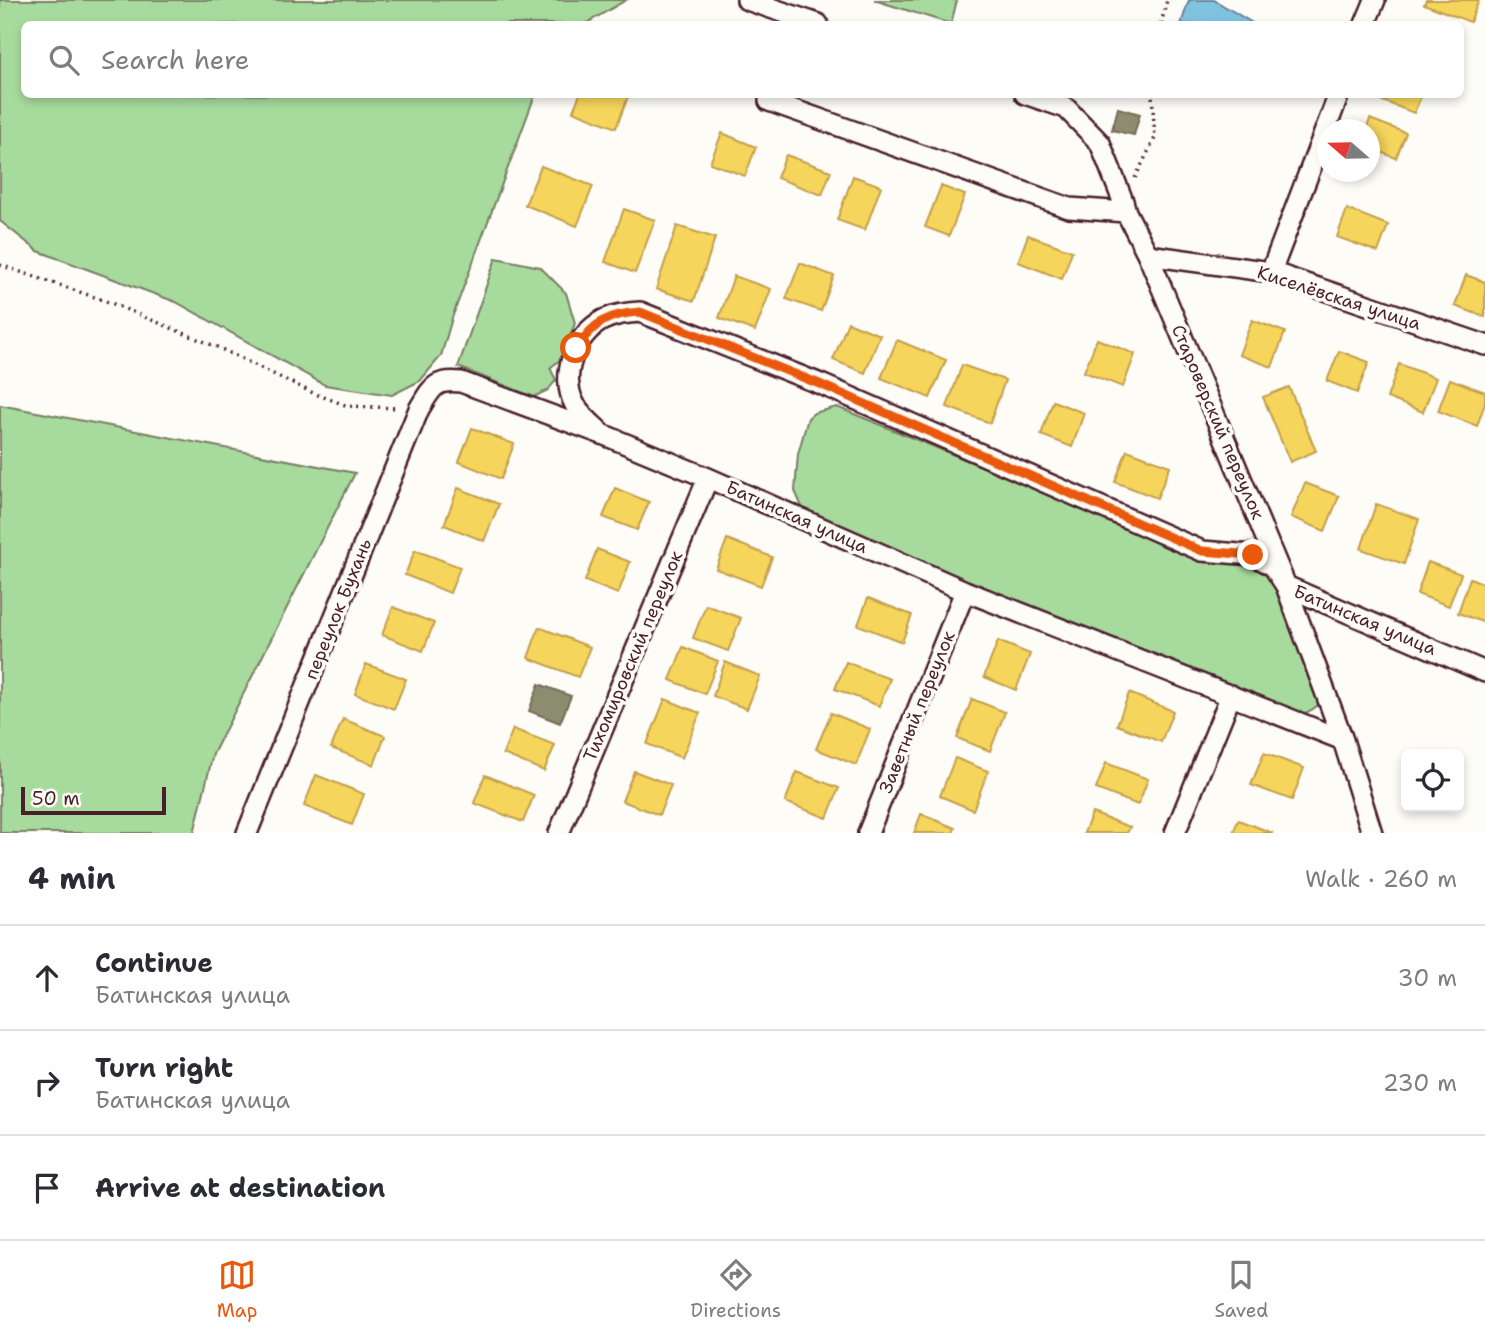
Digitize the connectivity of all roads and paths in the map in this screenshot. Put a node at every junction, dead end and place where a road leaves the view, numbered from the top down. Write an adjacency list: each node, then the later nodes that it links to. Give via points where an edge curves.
1 (747, 0): 4 (street)
2 (1167, 0): 5 (path)
3 (1375, 0): 6 (street)
4 (809, 21)
5 (1162, 21)
6 (1366, 21)
7 (1038, 98): 11 (street, Староверский переулок, via 1066,107 1100,143)
8 (1152, 98): 11 (path, via 1156,138)
9 (1337, 98): 14 (street)
10 (769, 102): 11 (street, via 1069,208)
11 (1124, 207): 12 (street, Староверский переулок)
12 (1148, 255): 14 (street, Киселёвская улица); 20 (street, Староверский переулок)
13 (0, 265): 17 (path, via 106,301 348,406)
14 (1271, 272): 15 (street, Киселёвская улица)
15 (1485, 345)
16 (433, 387): 17 (street, переулок Бухань); 18 (street, Батинская улица, via 448,380 461,382)
17 (419, 409): 25 (street, переулок Бухань)
18 (602, 434): 19 (street, Батинская улица); 20 (street, Батинская улица, via 575,403 569,386 570,366 587,332 603,320 640,312 822,385 1202,551 1253,555 1273,566)
19 (708, 478): 21 (street, Батинская улица); 26 (street, Тихомировский переулок)
20 (1286, 586): 22 (street, Батинская улица); 24 (street, Староверский переулок)
21 (965, 591): 23 (street, Батинская улица); 27 (street, Заветный переулок)
22 (1485, 672)
23 (1231, 695): 24 (street, Батинская улица); 28 (street)
24 (1343, 740): 29 (street, Староверский переулок)
25 (247, 833)
26 (559, 833)
27 (868, 833)
28 (1175, 833)
29 (1371, 833)

